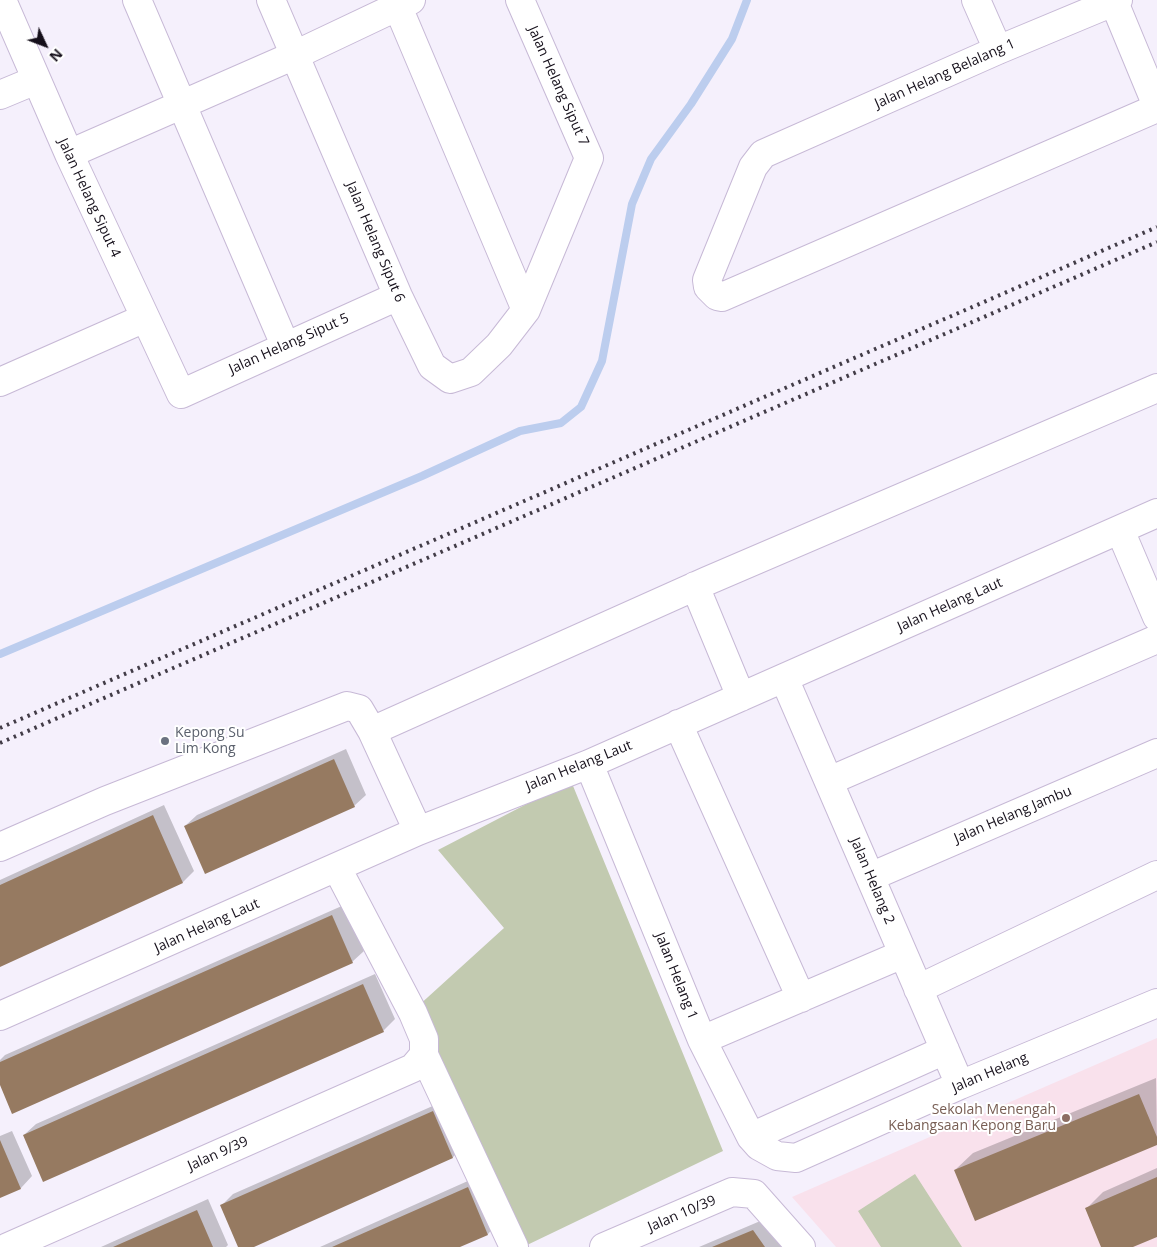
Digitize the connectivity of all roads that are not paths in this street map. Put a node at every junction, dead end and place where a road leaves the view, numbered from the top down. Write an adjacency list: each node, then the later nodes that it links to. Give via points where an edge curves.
1 (2, 0): 10 (street, Jalan Helang Siput 4)
2 (137, 0): 12 (street)
3 (271, 0): 9 (street, Jalan Helang Siput 6)
4 (520, 0): 16 (street, Jalan Helang Siput 7, via 589,158)
5 (976, 0): 8 (street)
6 (1116, 1): 8 (street, Jalan Helang Belalang 1); 13 (street)
7 (401, 2): 9 (street); 16 (street)
8 (998, 50): 13 (street, Jalan Helang Belalang 1, via 764,154 752,167 707,280 708,287 717,296 731,294)
9 (295, 55): 12 (street); 15 (street, Jalan Helang Siput 6)
10 (36, 80): 11 (street); 14 (street, Jalan Helang Siput 4)
11 (0, 95)
12 (184, 104): 14 (street); 18 (street)
13 (1157, 107)
14 (69, 154): 17 (street, Jalan Helang Siput 4)
15 (398, 296): 16 (street, Jalan Helang Siput 6, via 432,366 450,379 471,372 499,345); 18 (street, Jalan Helang Siput 5)
16 (526, 310)
17 (145, 318): 19 (street); 21 (street, Jalan Helang Siput 4)
18 (285, 345): 21 (street, Jalan Helang Siput 5)
19 (0, 382)
20 (1157, 388): 24 (street)
21 (181, 394)
22 (1157, 513): 23 (street, Jalan Helang Laut)
23 (1120, 530): 25 (street); 27 (street, Jalan Helang Laut)
24 (695, 586): 28 (street); 30 (street)
25 (1157, 617)
26 (1157, 639): 33 (street)
27 (784, 678): 28 (street, Jalan Helang Laut); 33 (street, Jalan Helang 2)
28 (740, 697): 29 (street, Jalan Helang Laut)
29 (678, 724): 32 (street, Jalan Helang Laut); 41 (street)
30 (372, 731): 34 (street); 35 (street, via 359,709 347,706 106,801)
31 (1157, 753): 38 (street, Jalan Helang Jambu)
32 (589, 764): 34 (street, Jalan Helang Laut); 44 (street, Jalan Helang 1)
33 (829, 781): 38 (street, Jalan Helang 2)
34 (418, 831): 36 (street, Jalan Helang Laut)
35 (0, 847)
36 (337, 868): 43 (street, Jalan Helang Laut); 46 (street, via 412,1013 424,1039)
37 (1157, 876): 40 (street)
38 (870, 877): 39 (street, Jalan Helang 2)
39 (903, 954): 40 (street, Jalan Helang 2); 41 (street)
40 (918, 989): 45 (street, Jalan Helang 2)
41 (801, 998): 44 (street)
42 (1157, 1003): 47 (street, Jalan Helang)
43 (0, 1016)
44 (702, 1040): 48 (street, Jalan Helang 1)
45 (945, 1050): 47 (street, Jalan Helang 2); 48 (street)
46 (424, 1056): 50 (street, Jalan 9/39, via 413,1068); 51 (street)
47 (960, 1085): 49 (street, Jalan Helang)
48 (751, 1137): 49 (street, Jalan Helang 1, via 776,1156)
49 (796, 1158)
50 (8, 1247)
51 (514, 1247)
52 (604, 1247): 53 (street, Jalan 10/39, via 732,1192 754,1194)
53 (801, 1247)

